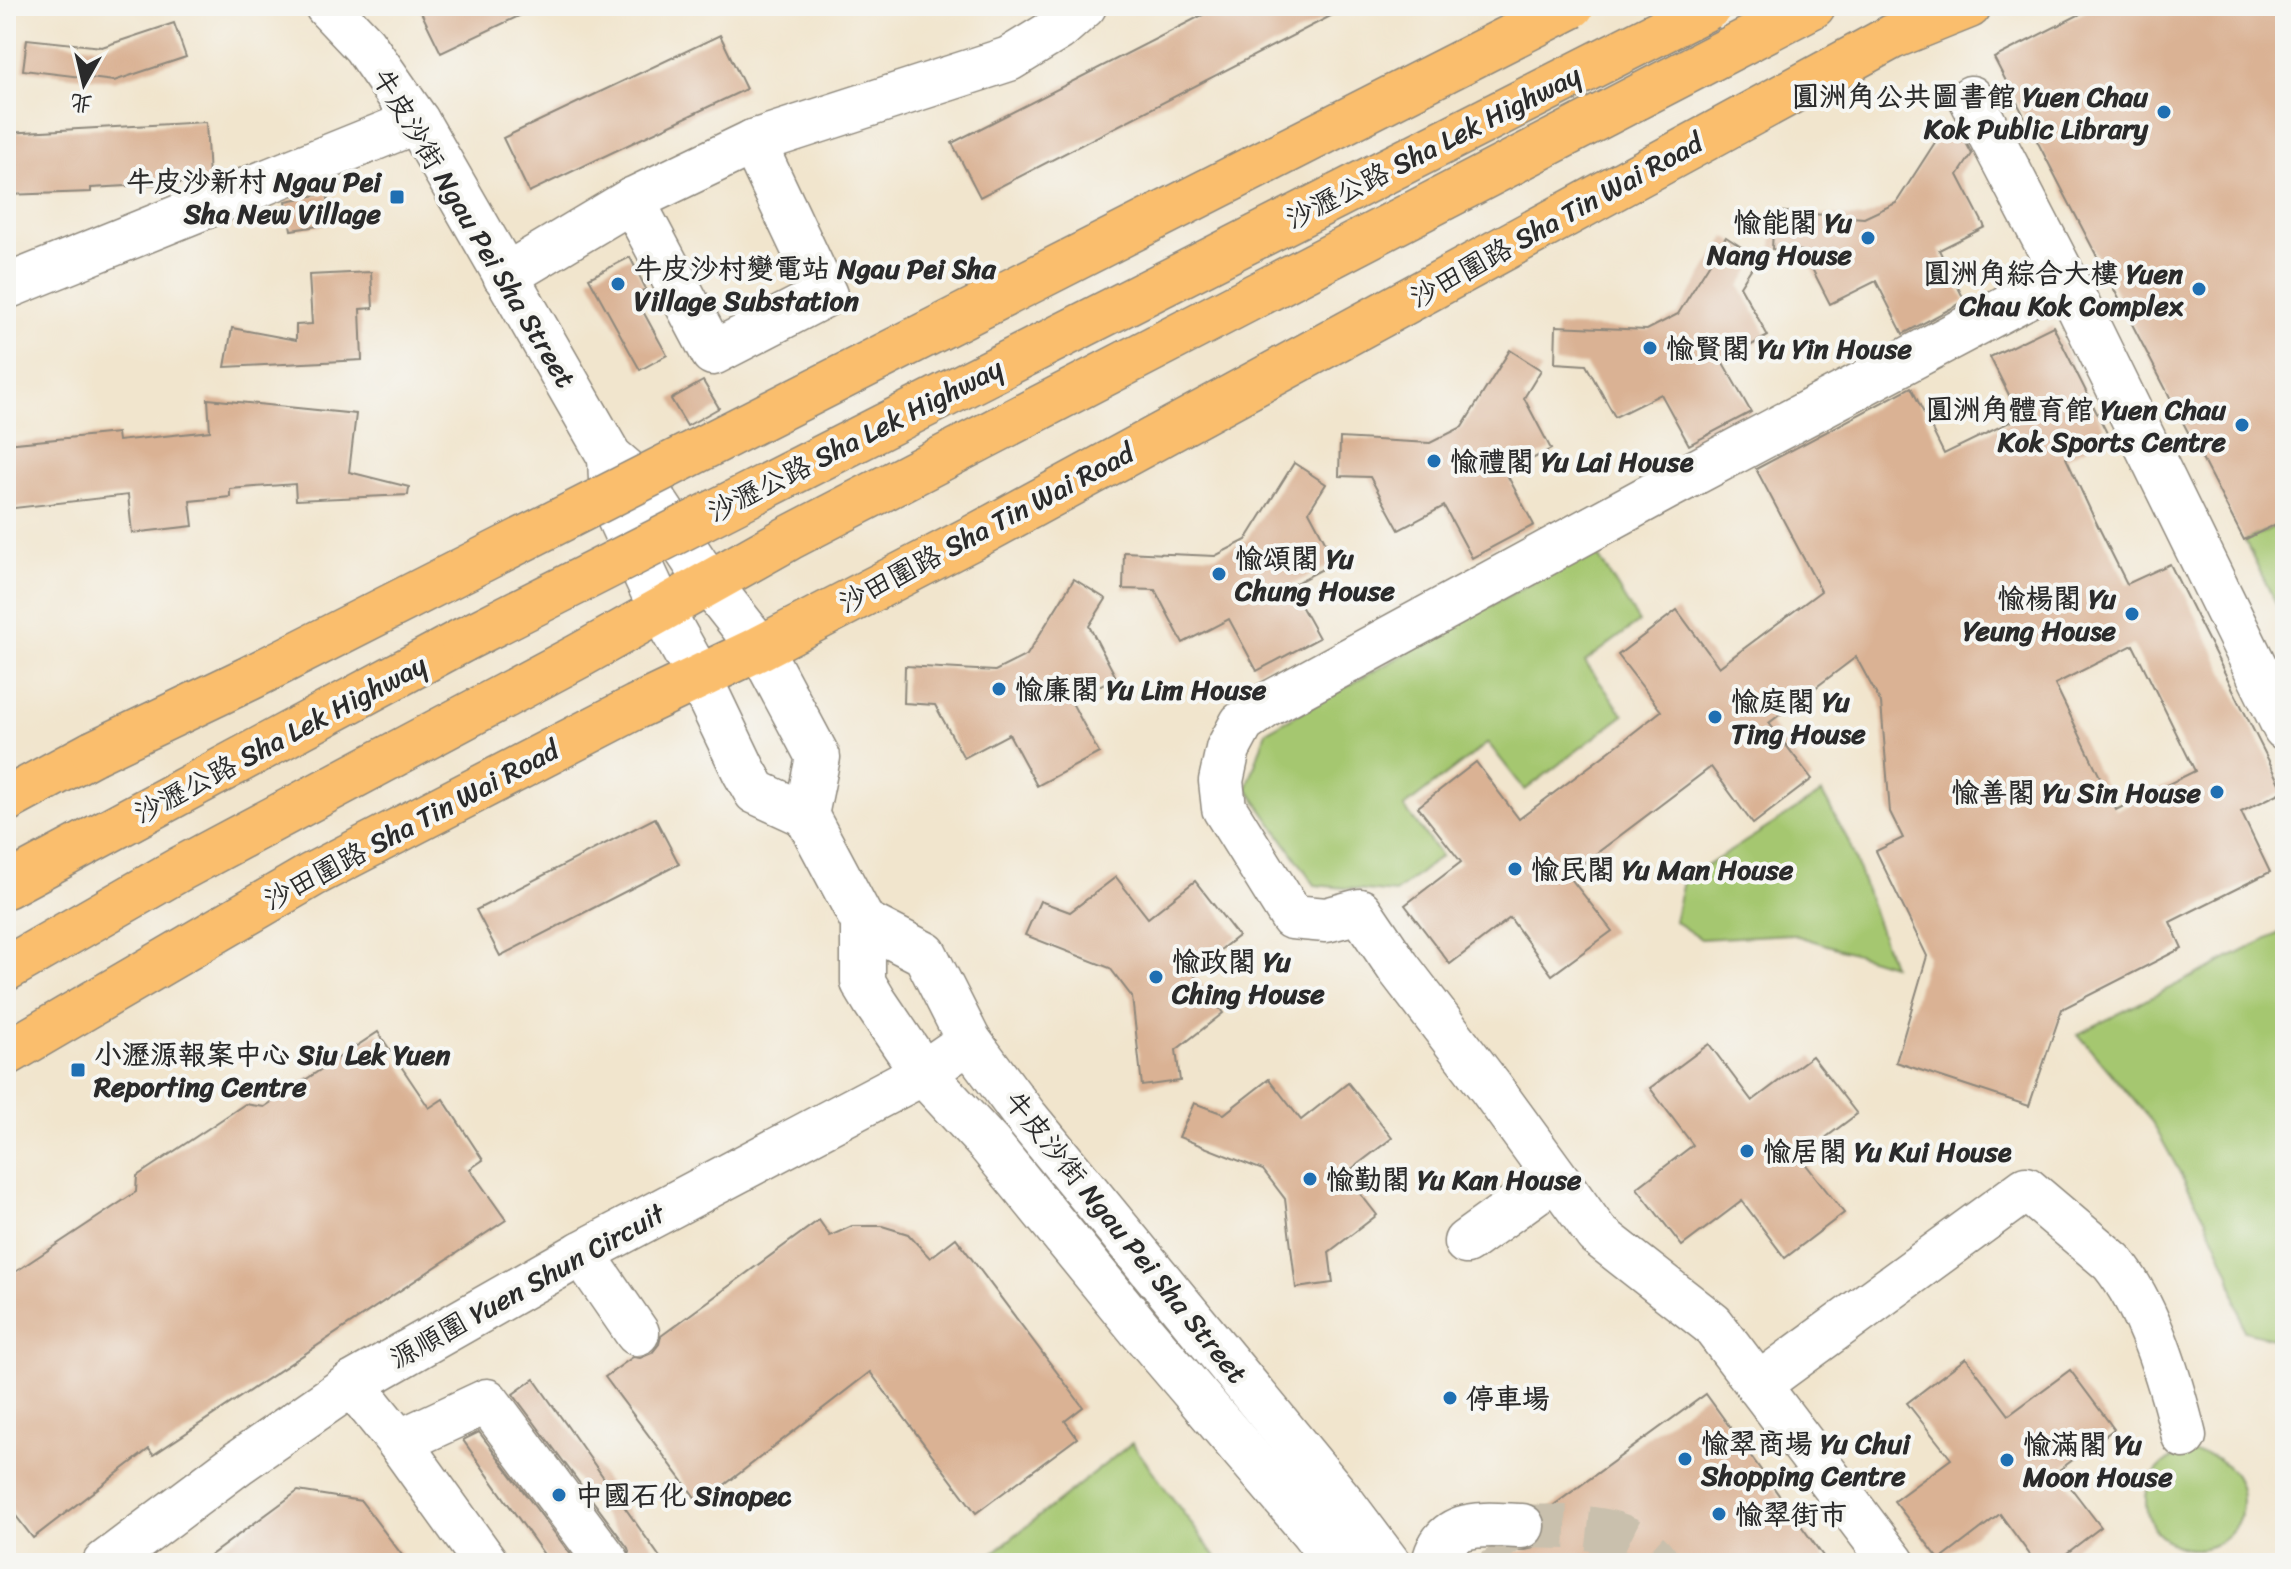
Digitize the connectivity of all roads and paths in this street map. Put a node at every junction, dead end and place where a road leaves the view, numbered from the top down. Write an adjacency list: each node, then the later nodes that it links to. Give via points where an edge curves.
1 (327, 6): 8 (street, 牛皮沙街 Ngau Pei Sha Street, via 364,45)
2 (1084, 6): 9 (street, via 1050,35 1009,59)
3 (1572, 6): 20 (main road, bridge)
4 (1711, 6): 24 (main road, 沙瀝公路 Sha Lek Highway, bridge, via 463,640)
5 (1813, 6): 15 (main road)
6 (1969, 6): 17 (main road, 沙田圍路 Sha Tin Wai Road, via 1892,37)
7 (1971, 98): 12 (street)
8 (417, 121): 11 (street, 牛皮沙街 Ngau Pei Sha Street); 13 (street)
9 (753, 142): 10 (street); 10 (street, via 825,295 713,353)
10 (632, 200): 11 (street)
11 (505, 276): 14 (street, 牛皮沙街 Ngau Pei Sha Street)
12 (2064, 277): 19 (street); 30 (street, via 1808,427 1743,447 1242,723 1228,749 1221,781 1224,808 1292,917 1326,920 1360,911)
13 (6, 287)
14 (610, 457): 15 (street, 牛皮沙街 Ngau Pei Sha Street, via 645,487); 16 (street, 牛皮沙街 Ngau Pei Sha Street, via 612,503)
15 (708, 582): 16 (main road); 17 (street, 牛皮沙街 Ngau Pei Sha Street)
16 (661, 609): 18 (street, 牛皮沙街 Ngau Pei Sha Street); 26 (main road)
17 (760, 648): 18 (main road, 沙田圍路 Sha Tin Wai Road); 23 (street, 牛皮沙街 Ngau Pei Sha Street, via 818,757)
18 (700, 679): 23 (street, 牛皮沙街 Ngau Pei Sha Street, via 756,792); 28 (main road, 沙田圍路 Sha Tin Wai Road, via 312,875)
19 (2285, 728)
20 (93, 753): 21 (main road); 22 (main road)
21 (6, 782)
22 (6, 800)
23 (806, 815): 25 (street, 牛皮沙街 Ngau Pei Sha Street)
24 (6, 886)
25 (863, 922): 27 (street, 牛皮沙街 Ngau Pei Sha Street, via 925,954); 29 (street, 牛皮沙街 Ngau Pei Sha Street, via 863,982)
26 (6, 969)
27 (969, 1041): 29 (street, 源順圍 Yuen Shun Circuit); 43 (street, 牛皮沙街 Ngau Pei Sha Street)
28 (6, 1054)
29 (923, 1073): 32 (street, 源順圍 Yuen Shun Circuit); 42 (street, 牛皮沙街 Ngau Pei Sha Street, via 989,1144)
30 (1555, 1178): 31 (street); 35 (street, via 1597,1234 1712,1324)
31 (1466, 1242)
32 (582, 1253): 33 (street); 34 (street, 源順圍 Yuen Shun Circuit)
33 (637, 1333)
34 (352, 1384): 37 (street); 39 (street, 源順圍 Yuen Shun Circuit)
35 (1758, 1385): 36 (street, via 2026,1189 2123,1275 2163,1359); 45 (street)
36 (2184, 1436)
37 (399, 1442): 40 (street); 41 (street, via 487,1401)
38 (1496, 1533): 44 (street, via 1453,1532 1443,1539)
39 (105, 1563)
40 (486, 1563)
41 (608, 1563)
42 (1336, 1563)
43 (1388, 1563)
44 (1434, 1563)
45 (1893, 1563)

